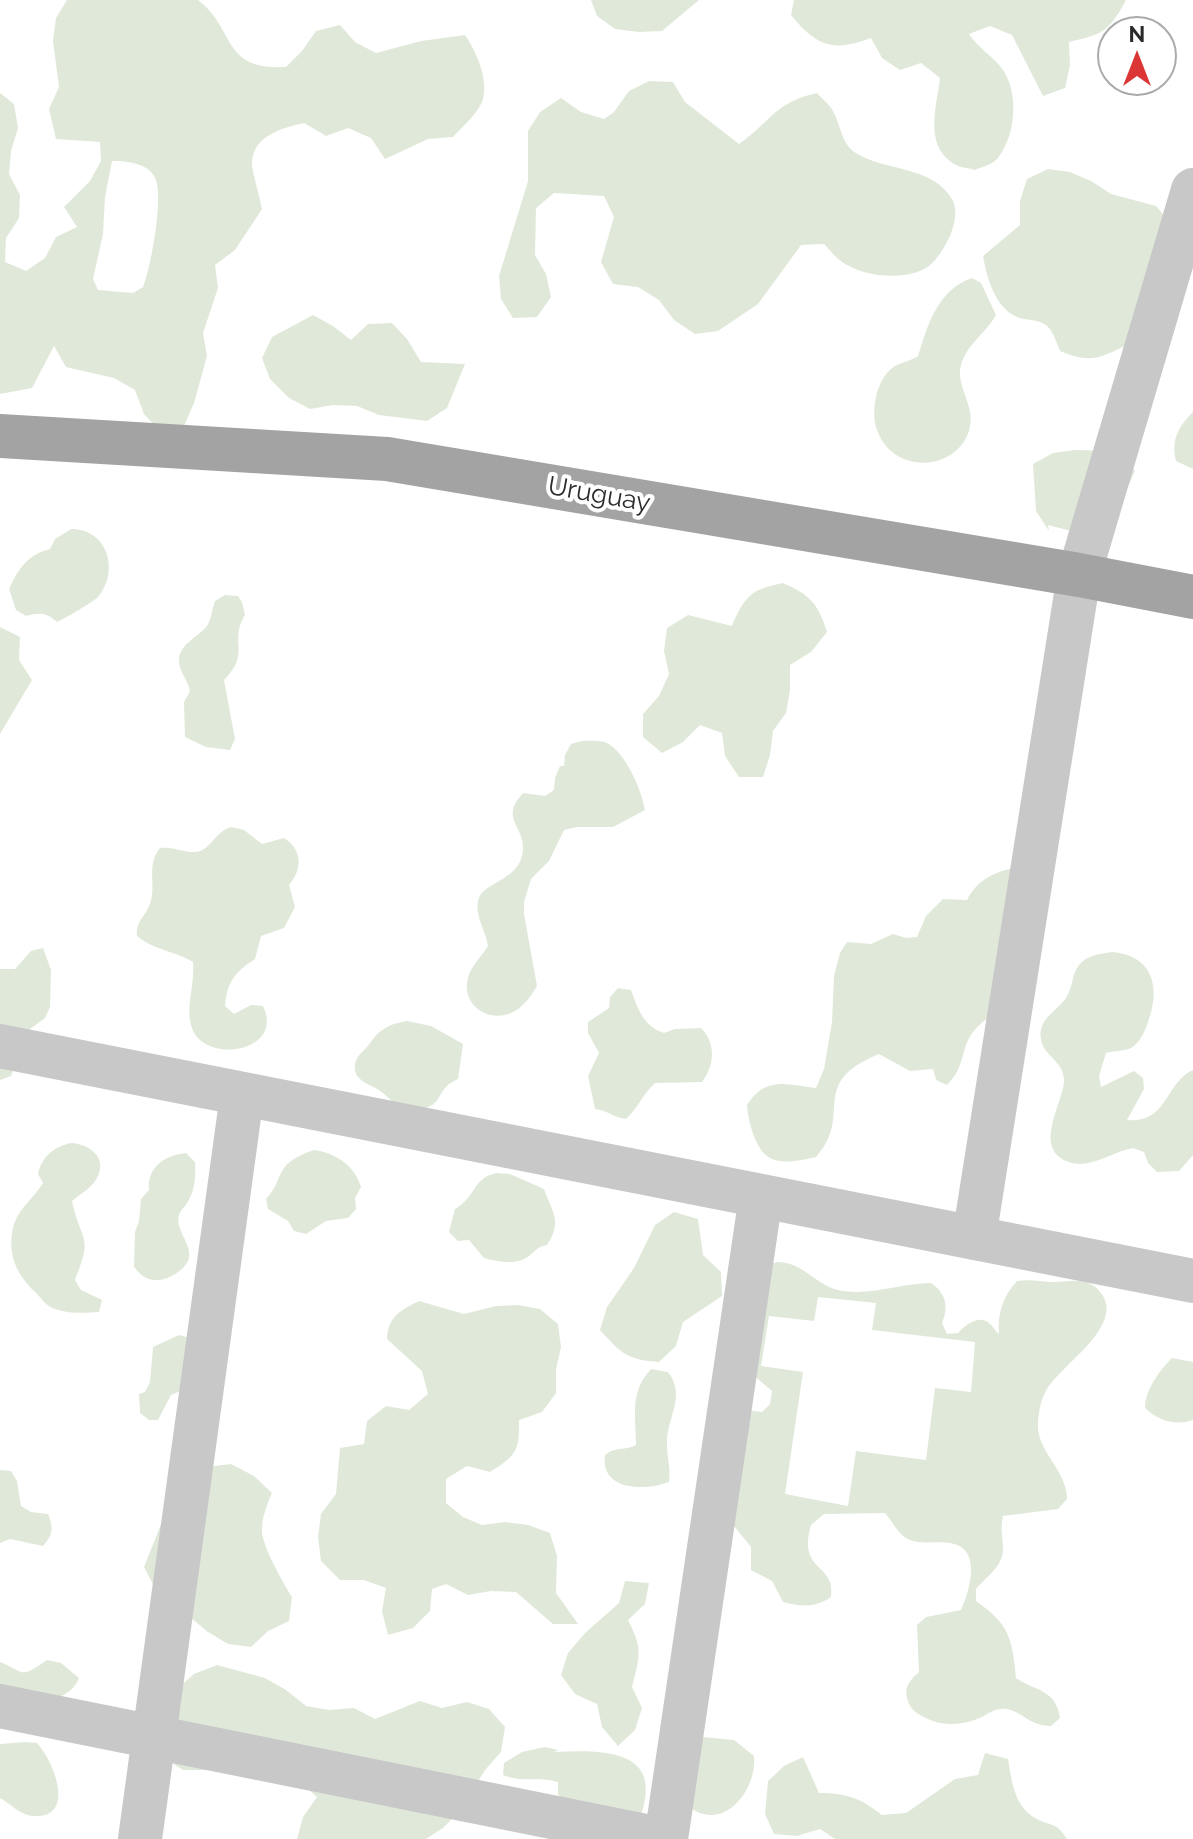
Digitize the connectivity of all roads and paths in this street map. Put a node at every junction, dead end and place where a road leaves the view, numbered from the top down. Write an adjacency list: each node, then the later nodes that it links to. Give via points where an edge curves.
1 (1193, 190): 3 (street)
2 (0, 436): 3 (main road, Uruguay, via 387,459)
3 (1079, 575): 4 (main road, Uruguay); 8 (street)
4 (1193, 597)
5 (0, 1046): 6 (street)
6 (242, 1095): 7 (street); 11 (street)
7 (761, 1196): 8 (street); 13 (street)
8 (974, 1238): 9 (street)
9 (1193, 1281)
10 (0, 1706): 11 (street)
11 (154, 1738): 12 (street); 13 (street)
12 (140, 1839)
13 (663, 1839)

